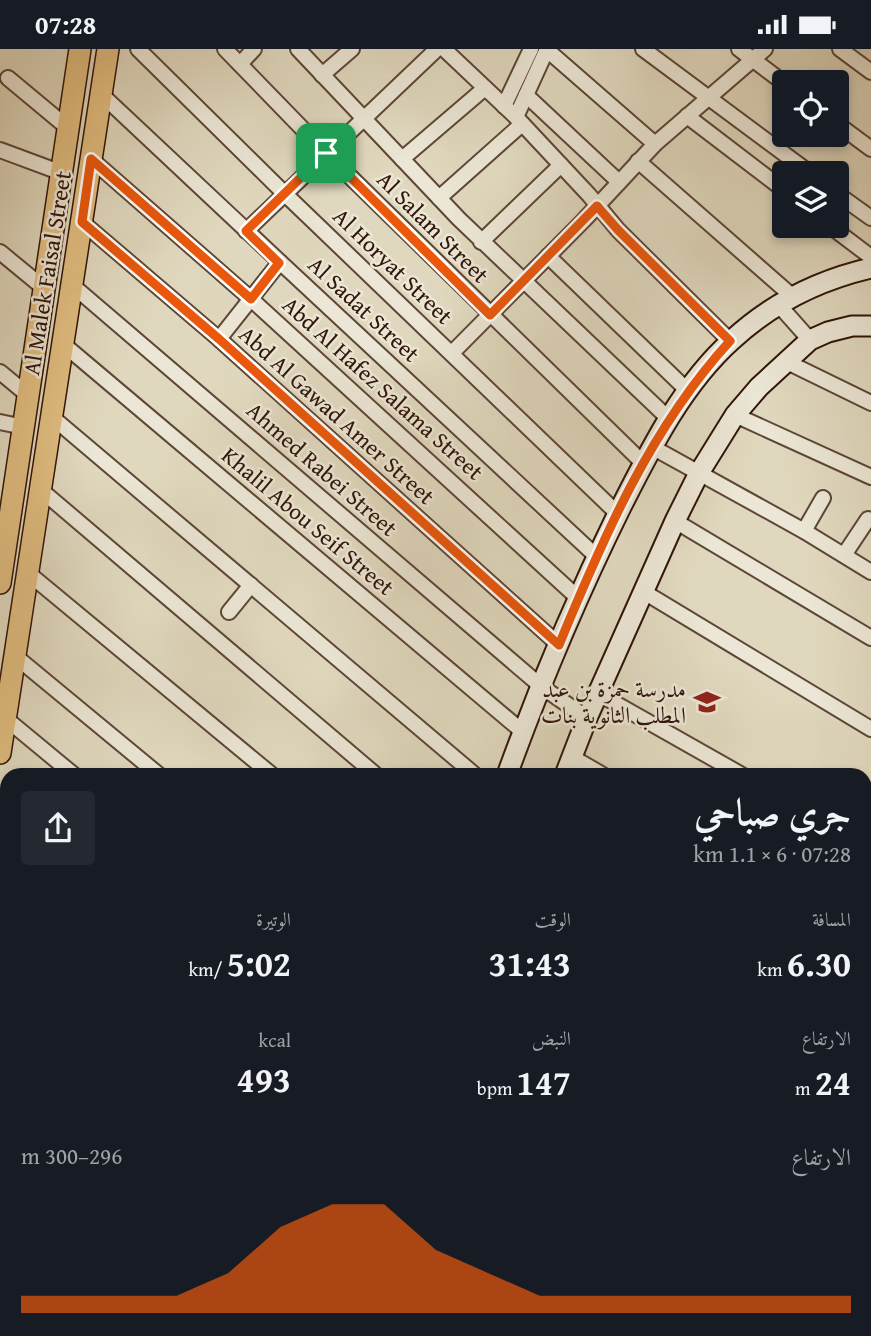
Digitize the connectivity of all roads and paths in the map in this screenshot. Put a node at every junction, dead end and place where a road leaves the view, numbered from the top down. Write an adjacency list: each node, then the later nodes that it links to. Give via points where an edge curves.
1 (80, 49): 30 (main road, Al Malek Faisal Street)
2 (108, 49): 23 (main road, Al Malek Faisal Street)
3 (138, 49): 44 (street, Al Horyat Street)
4 (225, 49): 17 (street, Al Salam Street)
5 (254, 49): 17 (street)
6 (352, 49): 20 (street)
7 (438, 49): 28 (street)
8 (444, 49): 22 (street)
9 (530, 49): 26 (street)
10 (547, 49): 24 (street); 32 (street)
11 (643, 49): 25 (street)
12 (739, 49): 16 (street)
13 (765, 49): 16 (street)
14 (840, 49): 18 (street)
15 (301, 50): 20 (street)
16 (754, 60): 19 (street); 25 (street)
17 (240, 64): 35 (street, Al Salam Street)
18 (871, 72)
19 (772, 74)
20 (322, 75): 28 (street)
21 (8, 78): 30 (street)
22 (485, 87): 26 (street); 37 (street)
23 (102, 94): 36 (main road, Al Malek Faisal Street); 50 (street, Al Sadat Street)
24 (526, 95): 29 (street); 42 (street)
25 (708, 98): 27 (street); 39 (street)
26 (505, 106): 29 (street)
27 (687, 116): 32 (street); 43 (street)
28 (364, 119): 35 (street); 37 (street)
29 (519, 121): 40 (street); 45 (street)
30 (68, 128): 41 (main road, Al Malek Faisal Street)
31 (849, 133): 33 (street)
32 (655, 143): 38 (street)
33 (871, 149)
34 (0, 150): 41 (street)
35 (326, 153): 44 (street); 63 (street, Al Salam Street)
36 (91, 159): 49 (main road, Al Malek Faisal Street); 61 (street, Abd Al Hafez Salama Street)
37 (402, 159): 45 (street)
38 (638, 161): 42 (street); 62 (street)
39 (794, 161)
40 (561, 165): 47 (street); 52 (street)
41 (62, 173): 60 (main road, Al Malek Faisal Street)
42 (619, 181): 47 (street)
43 (772, 181)
44 (285, 194): 50 (street); 69 (street, Al Horyat Street)
45 (439, 198): 52 (street)
46 (849, 202): 48 (street)
47 (597, 206): 54 (street); 67 (street)
48 (871, 218)
49 (82, 222): 59 (main road, Al Malek Faisal Street); 65 (street, Abd Al Gawad Amer Street)
50 (246, 231): 56 (street, Al Sadat Street)
51 (846, 238): 55 (street)
52 (481, 242): 58 (street)
53 (0, 252): 60 (street)
54 (548, 256): 58 (street); 72 (street)
55 (871, 257)
56 (279, 263): 61 (street); 90 (street, Al Sadat Street)
57 (871, 268): 62 (street, via 836,277)
58 (524, 281): 63 (street); 77 (street)
59 (72, 285): 68 (main road, Al Malek Faisal Street); 101 (street, Ahmed Rabei Street)
60 (45, 289): 73 (main road, Al Malek Faisal Street)
61 (251, 299): 65 (street); 96 (street, Abd Al Hafez Salama Street)
62 (785, 300): 66 (street); 67 (street)
63 (490, 315): 69 (street); 80 (street, Al Salam Street)
64 (871, 326): 66 (street, via 828,332)
65 (219, 339): 99 (street, Abd Al Gawad Amer Street)
66 (810, 340): 70 (street)
67 (730, 341): 72 (street)
68 (63, 344): 76 (main road, Al Malek Faisal Street); 106 (street, Khalil Abou Seif Street)
69 (452, 353): 85 (street, Al Horyat Street)
70 (785, 361): 74 (street); 75 (street)
71 (0, 372): 73 (street)
72 (688, 391): 77 (street)
73 (29, 396): 79 (main road, Al Malek Faisal Street)
74 (871, 404)
75 (735, 415): 81 (street); 82 (street)
76 (52, 417): 83 (main road, Al Malek Faisal Street); 94 (street)
77 (669, 419): 80 (street)
78 (0, 422): 79 (street)
79 (24, 427): 93 (main road, Al Malek Faisal Street)
80 (647, 455): 81 (street, Al Salam Street); 85 (street)
81 (699, 473): 87 (street); 88 (street, Al Salam Street)
82 (871, 477)
83 (41, 490): 91 (main road, Al Malek Faisal Street); 112 (street)
84 (823, 498): 88 (street)
85 (618, 514): 90 (street)
86 (868, 519): 89 (street)
87 (675, 521): 95 (street); 98 (street)
88 (804, 531): 89 (street, Al Salam Street)
89 (844, 555): 92 (street, Al Salam Street)
90 (597, 557): 96 (street)
91 (28, 572): 100 (main road, Al Malek Faisal Street); 111 (street)
92 (871, 572)
93 (0, 583)
94 (251, 585): 97 (street); 113 (street)
95 (644, 592): 102 (street); 105 (street)
96 (578, 598): 99 (street)
97 (229, 612)
98 (871, 638)
99 (559, 645): 101 (street)
100 (15, 656): 103 (main road, Al Malek Faisal Street); 110 (street)
101 (542, 687): 104 (street, Ahmed Rabei Street); 106 (street)
102 (598, 694): 104 (street); 115 (street)
103 (5, 718): 107 (main road, Al Malek Faisal Street); 109 (street)
104 (587, 718): 108 (street)
105 (871, 729)
106 (523, 732): 114 (street)
107 (0, 753)
108 (568, 766)
109 (66, 768)
110 (151, 768)
111 (264, 768)
112 (368, 768)
113 (467, 768)
114 (509, 768)
115 (730, 768)

